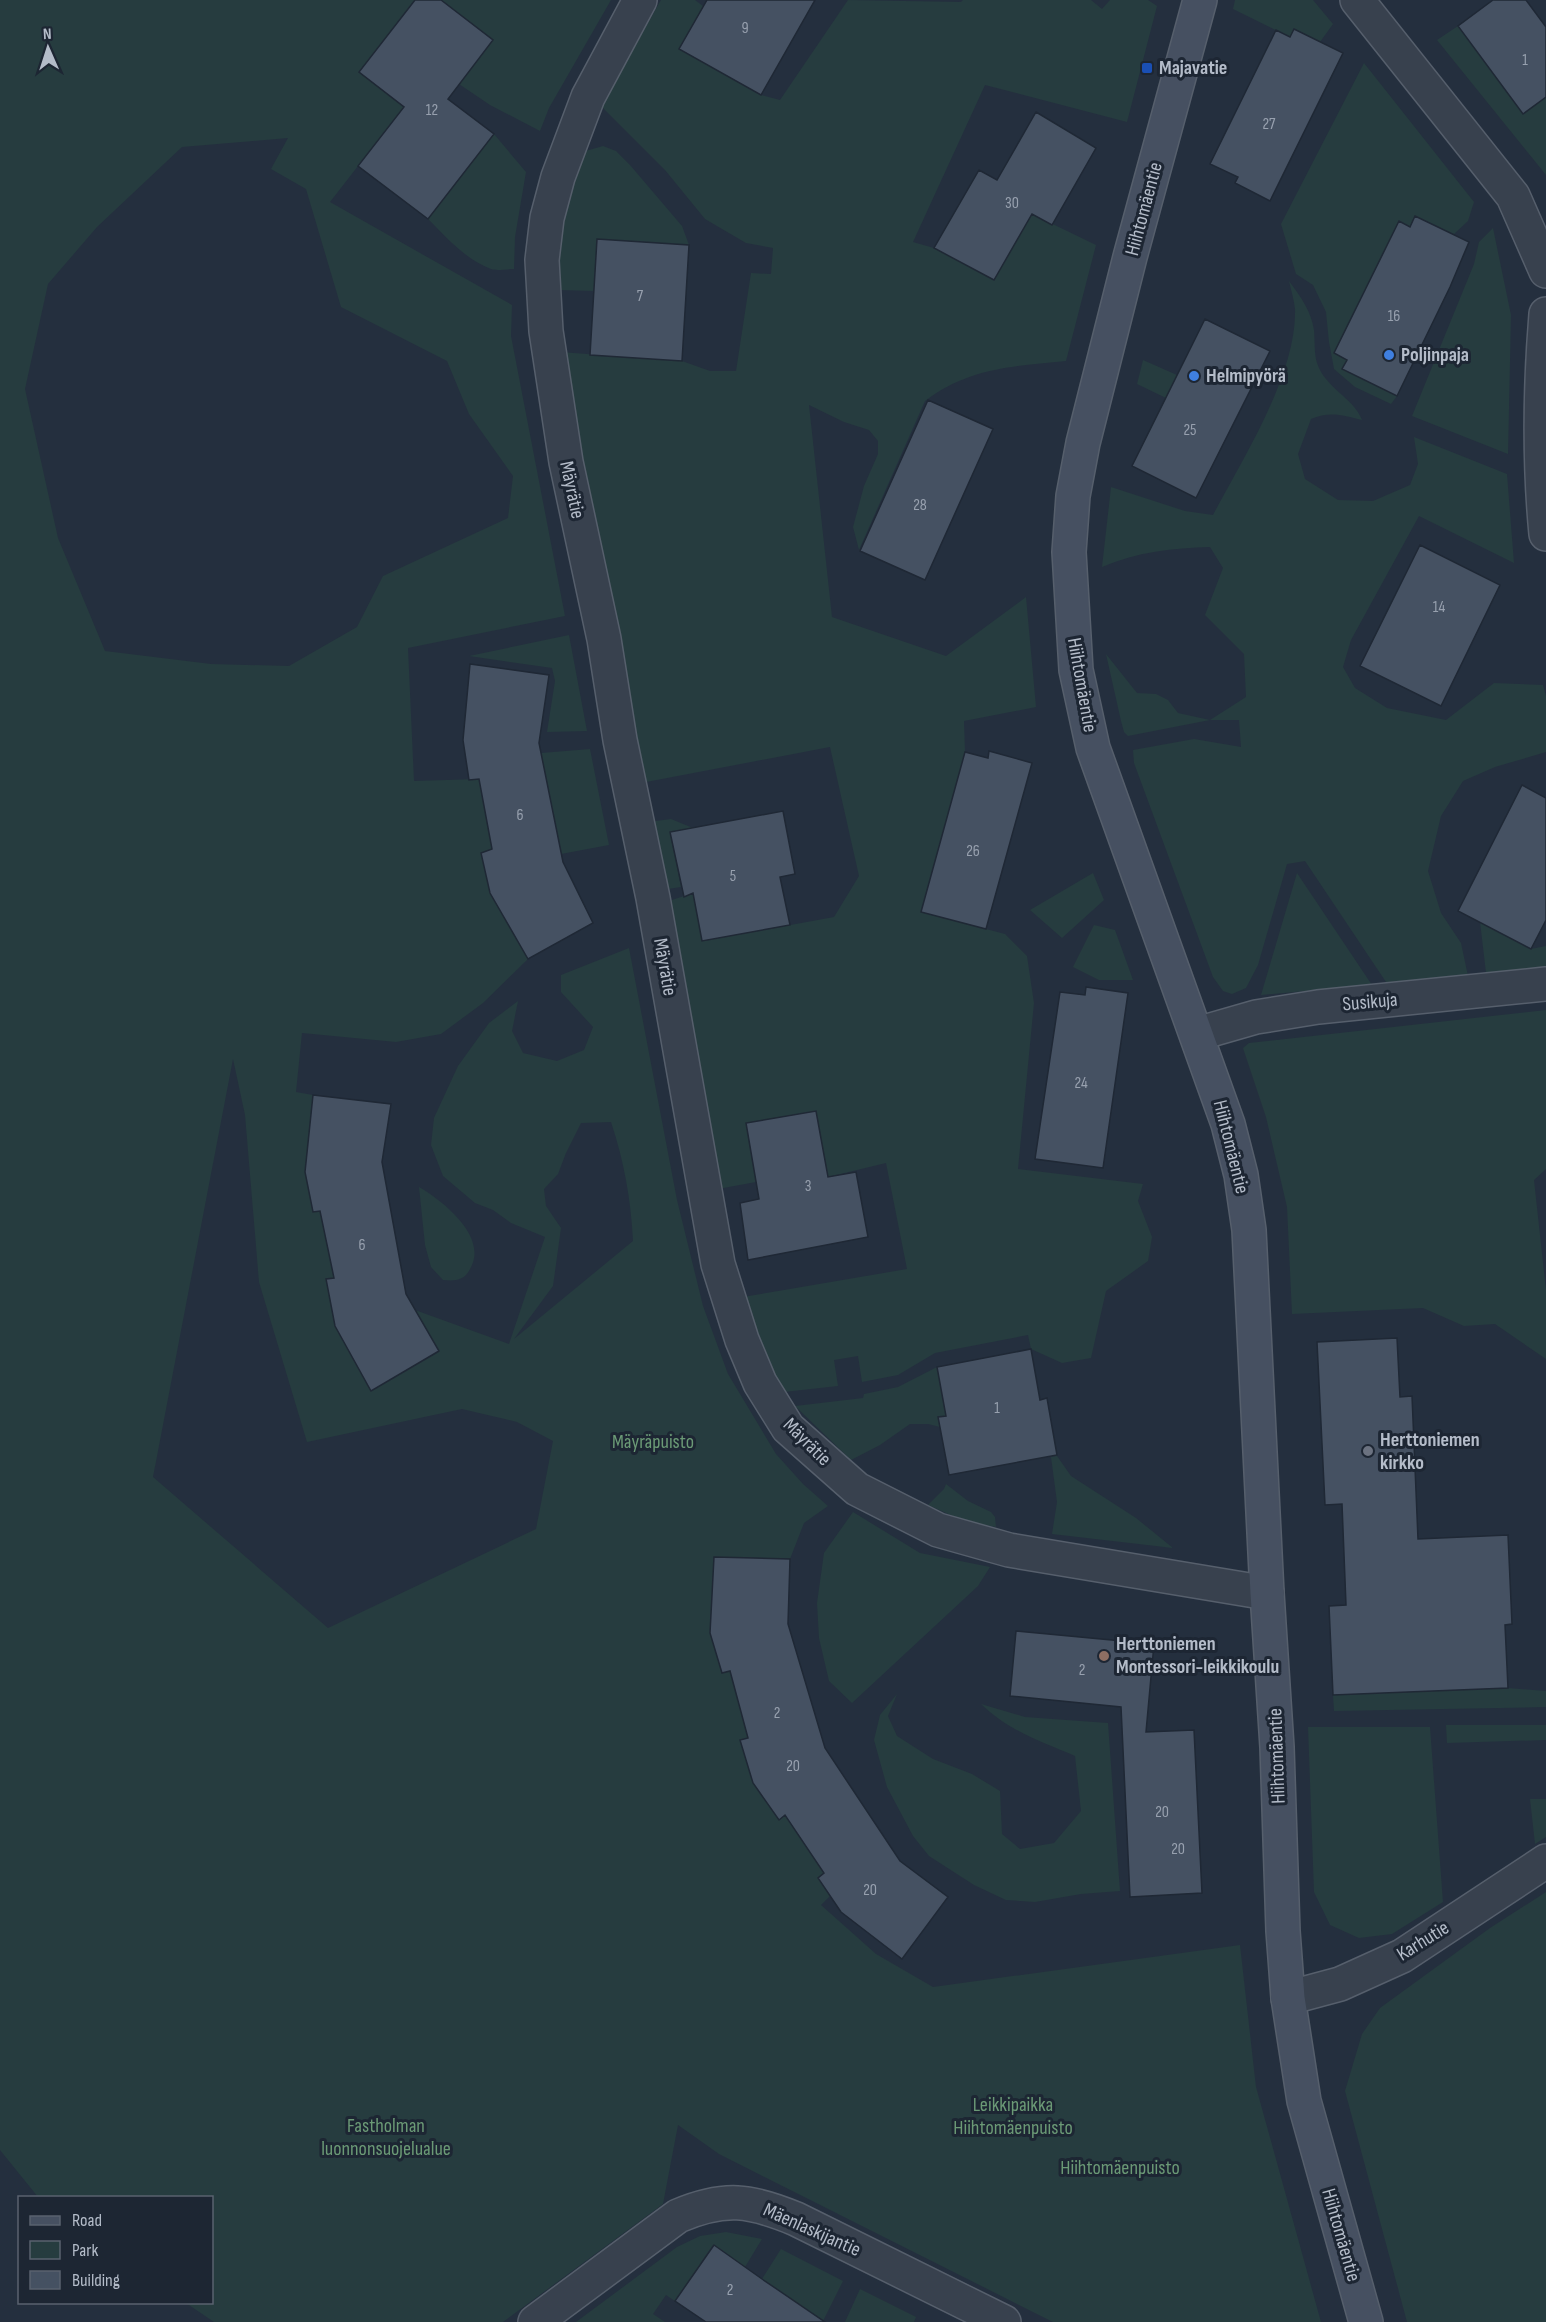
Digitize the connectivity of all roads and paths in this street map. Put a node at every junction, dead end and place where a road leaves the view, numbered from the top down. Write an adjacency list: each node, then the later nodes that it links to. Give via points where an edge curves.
1 (640, 0): 9 (street, Mäyrätie, via 588,97 558,177 547,218 542,260 546,331 566,462 604,639 718,1264 742,1340 759,1383 788,1428 857,1489 938,1530 1010,1550)
2 (1200, 0): 8 (street, Hiihtomäentie, via 1083,443 1073,496 1069,552 1076,670 1093,748)
3 (1358, 0): 4 (street, via 1513,196)
4 (1546, 271)
5 (1546, 314): 6 (street, via 1541,448)
6 (1546, 534)
7 (1546, 984): 8 (street, Susikuja, via 1318,1007 1256,1017)
8 (1197, 1034): 9 (street, Hiihtomäentie, via 1228,1124 1249,1230)
9 (1267, 1593): 11 (street, Hiihtomäentie)
10 (1546, 1861): 11 (street, Karhutie, via 1402,1956 1340,1984)
11 (1288, 1998): 14 (street, Hiihtomäentie, via 1304,2101)
12 (535, 2322): 13 (street, Mäenlaskijantie, via 678,2216 728,2202 771,2209 796,2219)
13 (1004, 2322)
14 (1366, 2322)

